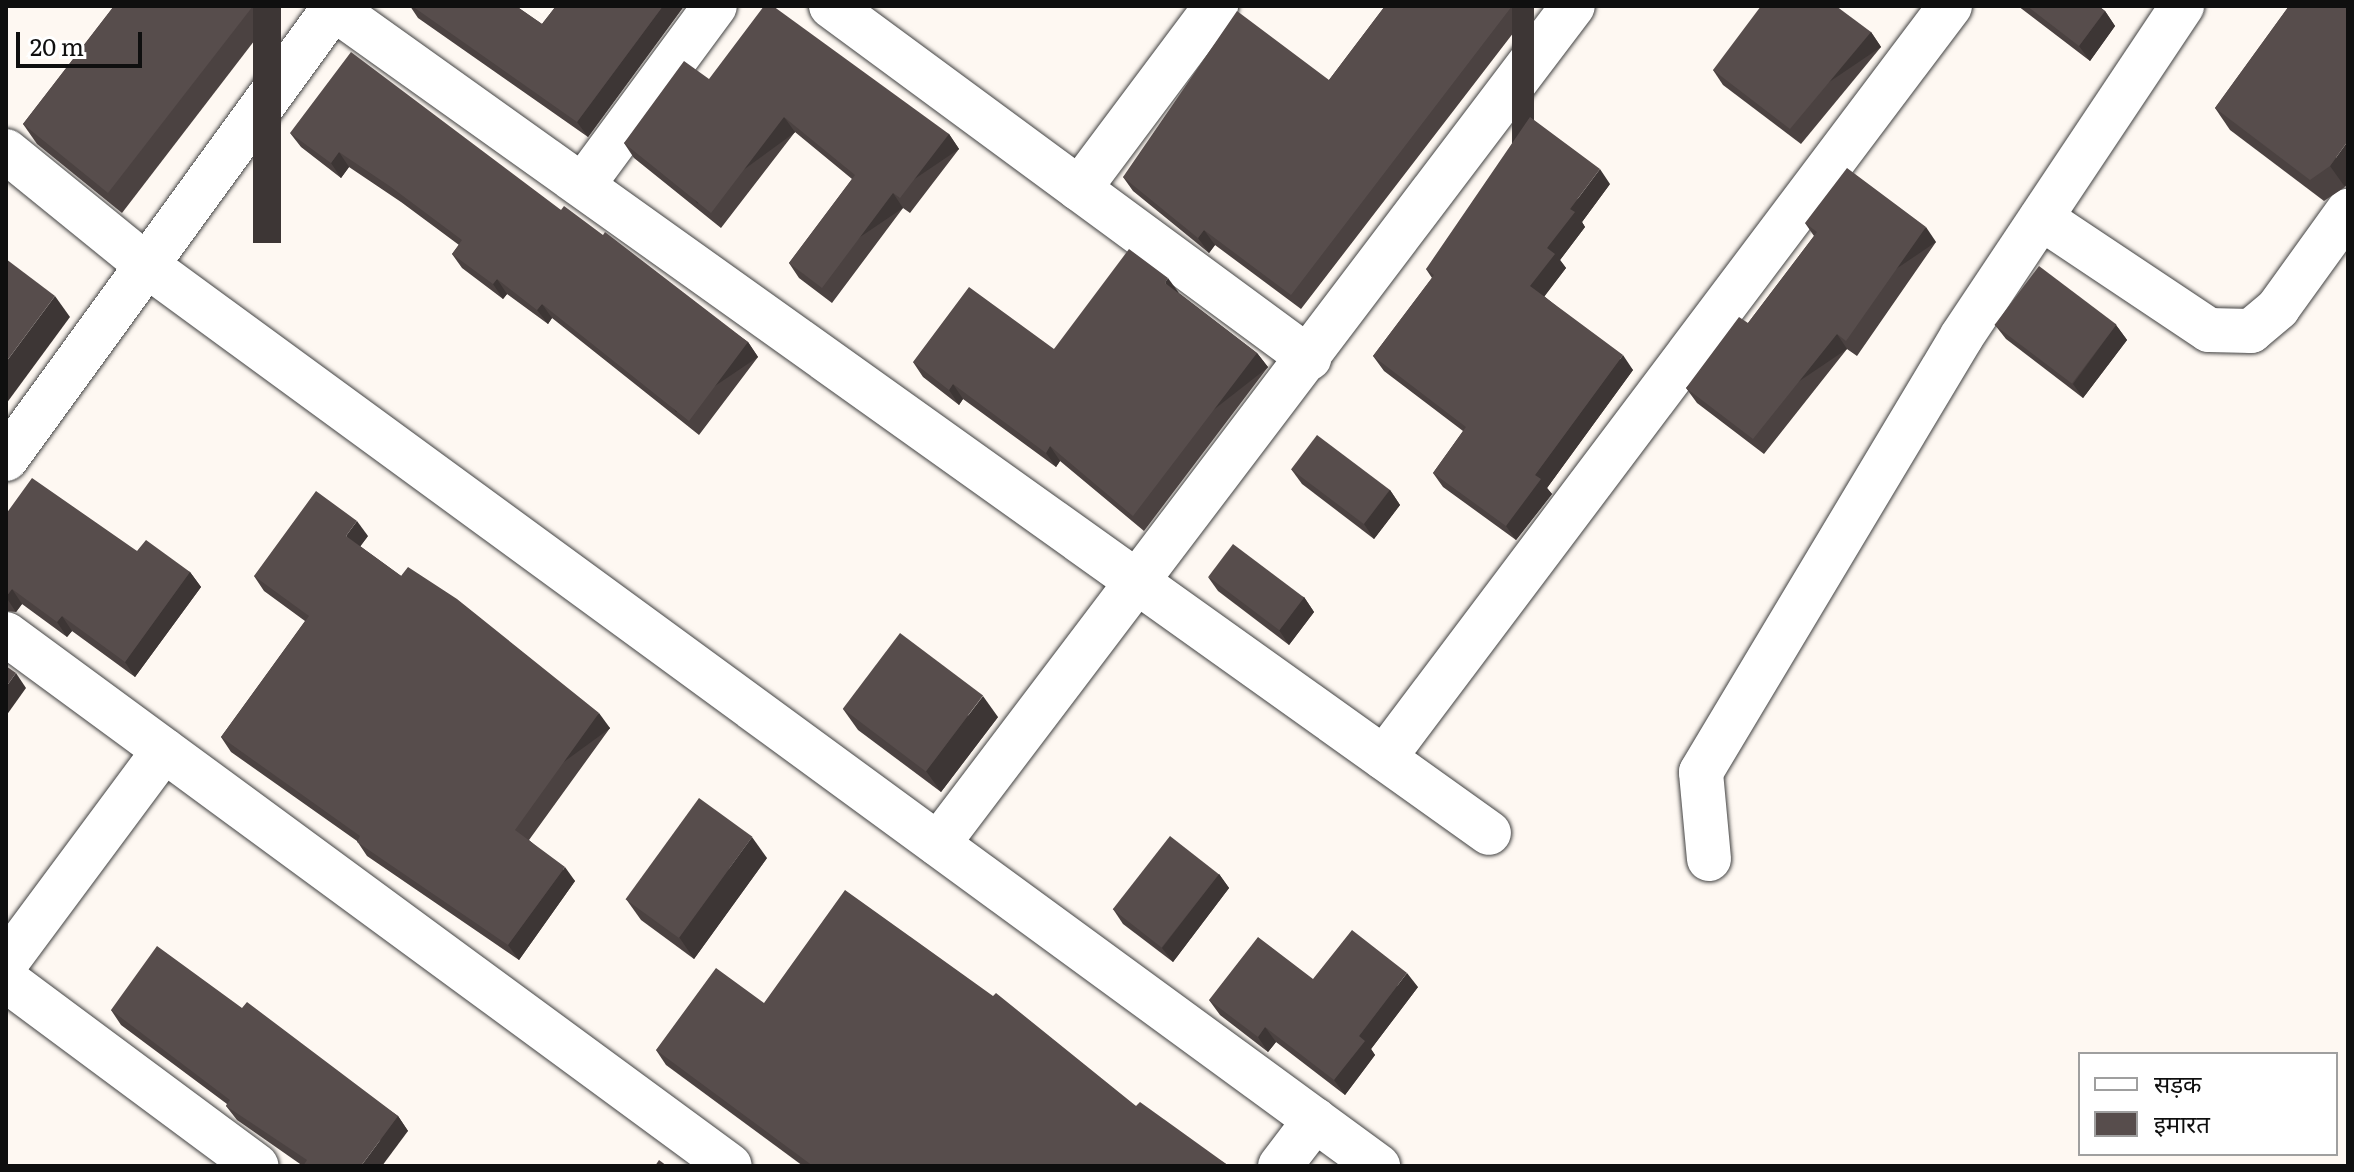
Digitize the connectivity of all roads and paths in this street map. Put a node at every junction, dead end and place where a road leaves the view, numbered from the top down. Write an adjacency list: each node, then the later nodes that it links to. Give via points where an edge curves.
1 (715, 6): 9 (street)
2 (831, 6): 10 (street)
3 (1216, 6): 10 (street)
4 (1573, 6): 14 (street)
5 (1950, 6): 19 (street)
6 (2182, 6): 12 (street)
7 (334, 7): 9 (street); 13 (street)
8 (6, 151): 13 (street)
9 (583, 185): 16 (street)
10 (1079, 189): 14 (street)
11 (2348, 211): 12 (street, via 2278,308 2251,331 2209,330)
12 (2041, 218): 22 (street, via 1962,336 1701,772)
13 (145, 264): 15 (street); 21 (street)
14 (1309, 358): 16 (street)
15 (6, 459)
16 (1140, 583): 19 (street); 21 (street)
17 (6, 634): 18 (street)
18 (164, 750): 23 (street); 27 (street)
19 (1384, 758): 20 (street)
20 (1489, 833)
21 (938, 844): 25 (street)
22 (1709, 859)
23 (6, 963)
24 (6, 980): 26 (street)
25 (1315, 1120): 28 (street); 29 (street)
26 (256, 1166)
27 (730, 1166)
28 (1280, 1166)
29 (1378, 1166)

